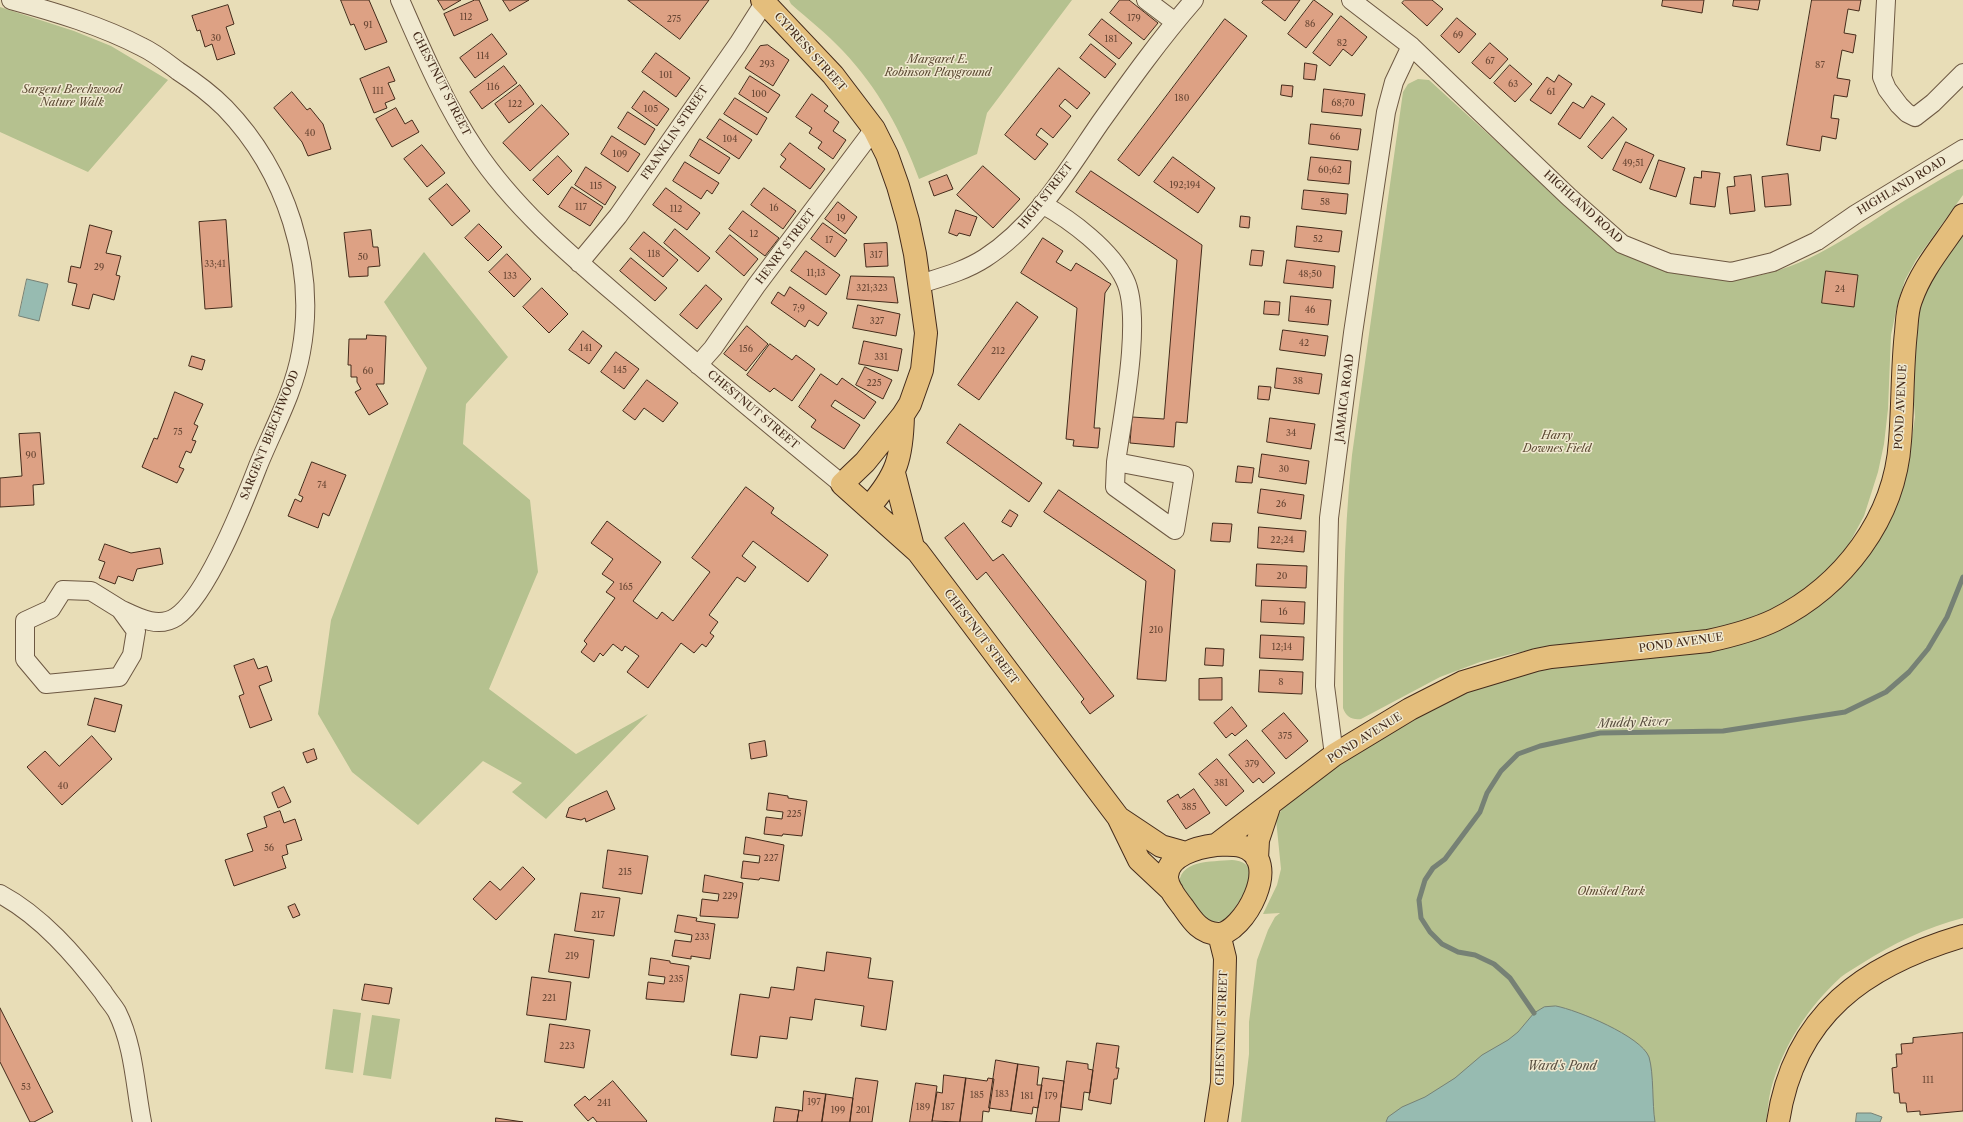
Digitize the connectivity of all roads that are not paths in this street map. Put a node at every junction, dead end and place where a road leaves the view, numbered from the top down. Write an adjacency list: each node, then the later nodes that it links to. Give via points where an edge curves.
1 (12, 0): 24 (street, SARGENT BEECHWOOD, via 133,42 199,86 226,109 249,136 268,169 291,219 300,247 304,276 304,324 297,370 242,506 215,564 199,590 176,618 158,623)
2 (400, 0): 15 (street, CHESTNUT STREET, via 453,112 475,150 517,201)
3 (1146, 0): 8 (street)
4 (1194, 0): 8 (street, HIGH STREET)
5 (1351, 0): 9 (street, HIGHLAND ROAD)
6 (1886, 0): 10 (street, via 1882,77 1887,89 1907,113 1915,117)
7 (764, 1): 11 (main road, CYPRESS STREET, via 833,75); 15 (street, FRANKLIN STREET, via 738,44 618,216)
8 (1175, 22): 13 (street, HIGH STREET)
9 (1411, 46): 12 (street, HIGHLAND ROAD, via 1622,244 1669,263 1695,268 1731,272 1773,262 1817,241 1856,214); 25 (street, JAMAICA ROAD, via 1394,82 1386,112 1329,518 1325,686)
10 (1963, 73)
11 (874, 129): 16 (main road, CYPRESS STREET, via 889,162 908,221); 17 (street, HENRY STREET)
12 (1963, 149)
13 (1042, 204): 16 (street, HIGH STREET, via 1018,232 984,258 958,272); 19 (street, via 1055,211 1102,249 1125,280 1130,298 1131,352)
14 (1963, 215): 25 (main road, POND AVENUE, via 1926,268 1911,300 1903,357 1900,442 1897,463 1884,507 1876,525 1854,556 1838,576 1818,594 1774,621 1726,637 1551,657 1463,682 1410,709)
15 (579, 263): 17 (street, CHESTNUT STREET)
16 (920, 284): 18 (main road, via 926,333 922,370 910,404)
17 (698, 365): 21 (street, CHESTNUT STREET)
18 (903, 415): 20 (main road, via 902,441); 21 (main road, via 865,462)
19 (1116, 462)
20 (894, 473): 22 (main road, via 886,488); 23 (main road)
21 (842, 484): 22 (main road, CHESTNUT STREET)
22 (869, 507): 23 (main road, CHESTNUT STREET)
23 (913, 547): 27 (main road, CHESTNUT STREET)
24 (120, 609): 24 (street, via 136,631 132,655 119,677 46,684 25,659 25,622 50,609 63,590 91,591)
25 (1334, 755): 26 (main road, POND AVENUE)
26 (1270, 804): 28 (main road, POND AVENUE); 30 (main road, via 1258,840)
27 (1118, 817): 29 (main road, CHESTNUT STREET, via 1161,846); 31 (main road, CHESTNUT STREET, via 1140,860)
28 (1216, 845): 29 (main road); 30 (main road, via 1242,846)
29 (1186, 853): 31 (main road, via 1177,858 1170,867 1167,878)
30 (1257, 859): 33 (main road, via 1261,879 1258,891 1235,926)
31 (1172, 891): 33 (main road, via 1198,926 1206,932)
32 (0, 894): 35 (street, via 12,900 54,935 94,980 117,1012 132,1057)
33 (1219, 934): 36 (main road, CHESTNUT STREET, via 1224,958 1222,1083)
34 (1963, 936): 37 (main road, via 1892,962 1868,976 1841,997 1814,1030 1800,1053 1786,1087)
35 (142, 1122)
36 (1216, 1122)
37 (1778, 1122)

